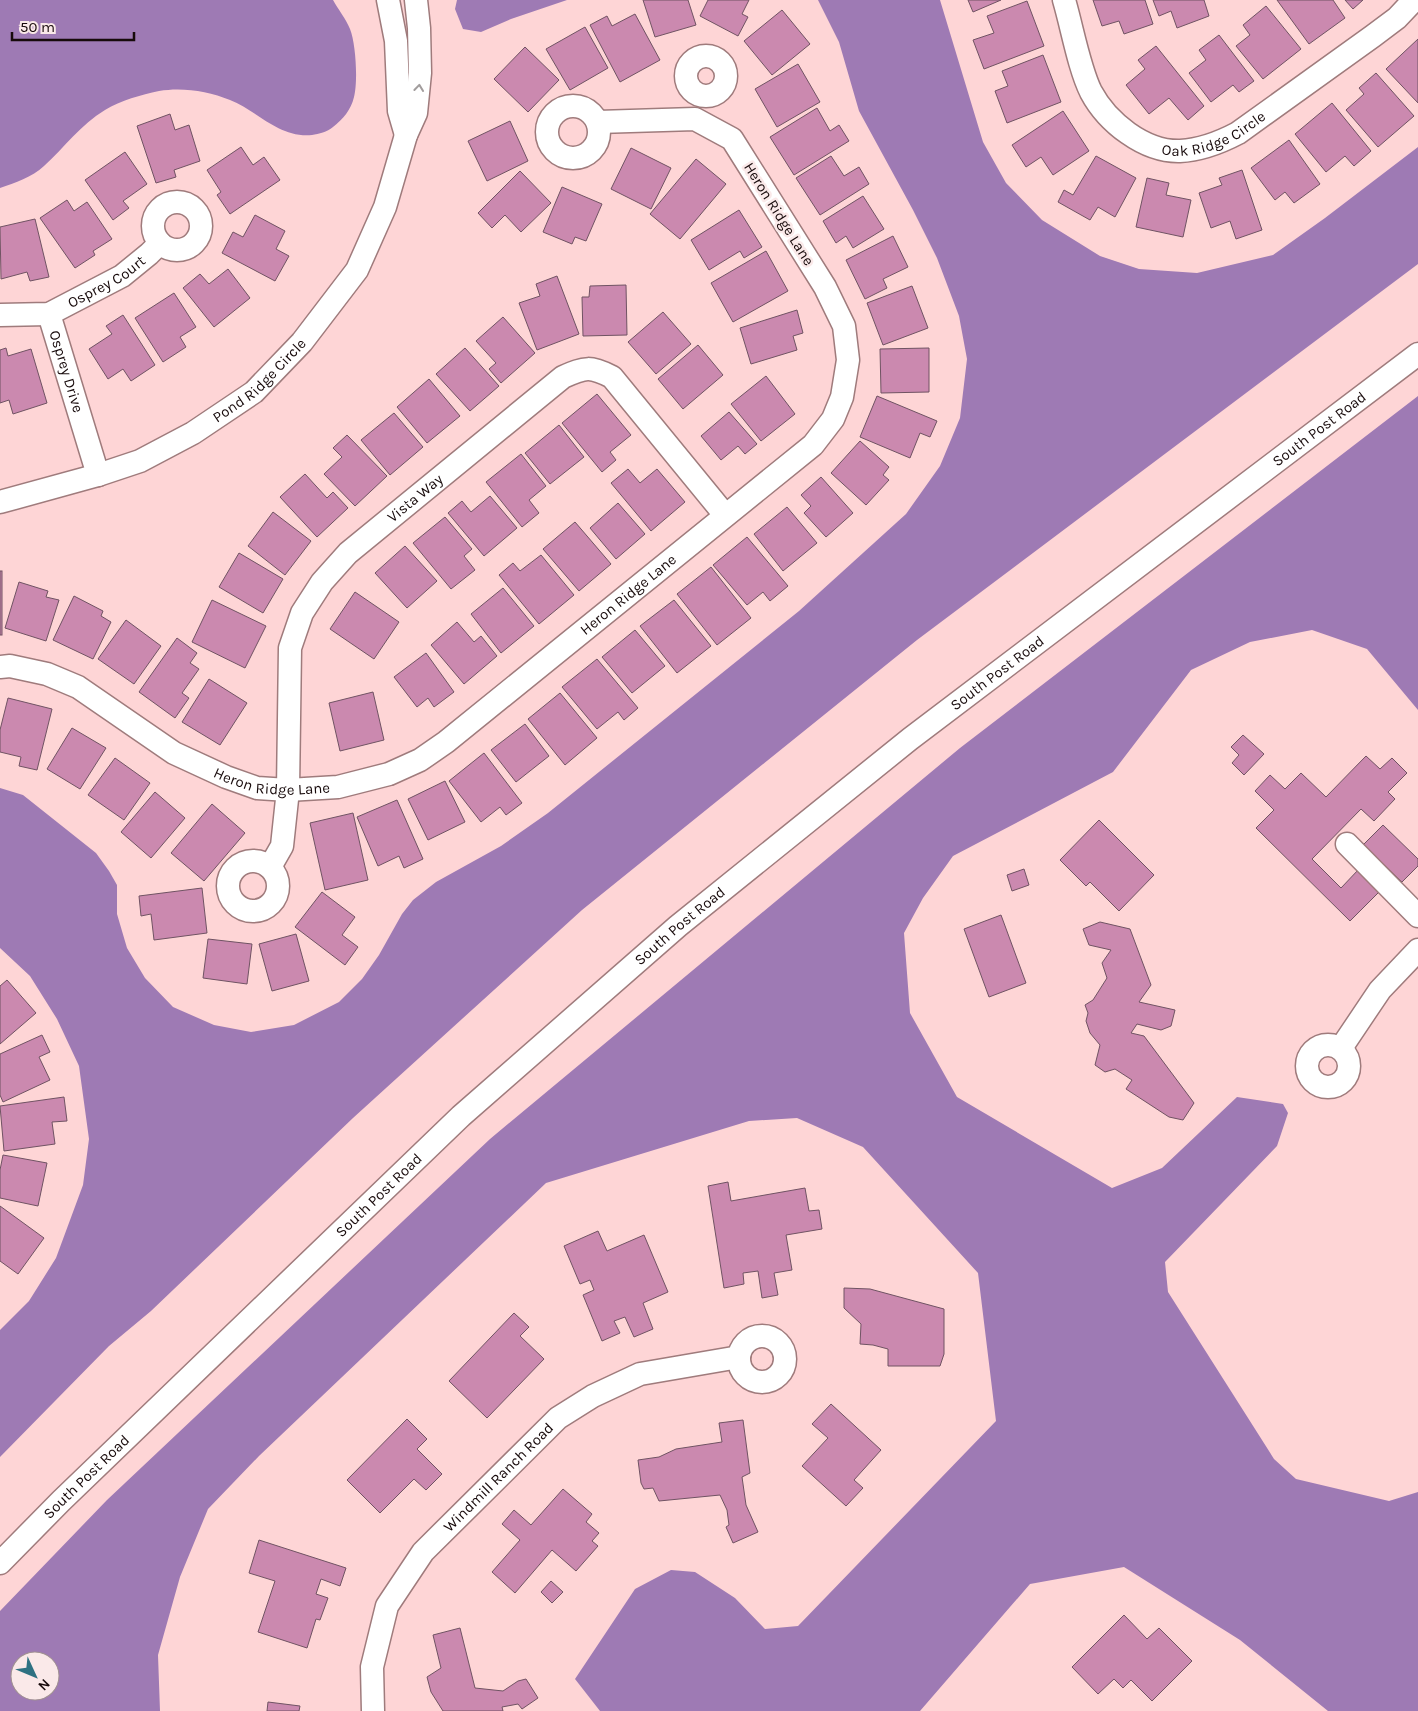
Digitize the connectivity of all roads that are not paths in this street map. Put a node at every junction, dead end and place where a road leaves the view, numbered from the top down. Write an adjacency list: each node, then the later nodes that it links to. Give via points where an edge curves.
1 (388, 0): 8 (street, via 396,40 399,111)
2 (416, 0): 8 (street, Pond Ridge Circle, one-way to 2, via 416,113 420,73)
3 (1064, 0): 4 (street, Oak Ridge Circle, via 1085,75 1102,109 1114,122 1145,143 1178,151 1216,144 1238,133 1373,36)
4 (1414, 0)
5 (702, 96): 6 (street)
6 (695, 119): 7 (street); 15 (street, Heron Ridge Lane, via 732,139 825,287 844,326 848,360 842,396 833,419 813,445)
7 (598, 122)
8 (406, 135): 13 (street, Pond Ridge Circle, via 385,207 357,270 302,342 254,392 193,433 140,461)
9 (160, 243): 10 (street, Osprey Court, via 122,276)
10 (49, 314): 11 (street, Osprey Drive); 13 (street, Osprey Drive)
11 (0, 315)
12 (1418, 354): 24 (street, South Post Road, via 910,739 678,926 461,1116)
13 (98, 475): 14 (street, Pond Ridge Circle)
14 (0, 502)
15 (725, 515): 17 (street, Heron Ridge Lane, via 420,760 389,774 338,787); 17 (street, Vista Way, via 612,377 595,369 581,369 563,376 348,553 322,582 302,613 290,648)
16 (0, 667): 17 (street, Heron Ridge Lane, via 47,674 78,687 174,753 226,777 257,788)
17 (288, 790): 19 (street, Vista Way, via 282,846)
18 (1347, 844): 20 (street)
19 (270, 867)
20 (1418, 916)
21 (1418, 950): 22 (street, via 1380,990)
22 (1341, 1048)
23 (739, 1358): 25 (street, Windmill Ranch Road, via 640,1374 593,1396 558,1418 423,1552 387,1606 372,1667)
24 (0, 1563)
25 (373, 1711)

